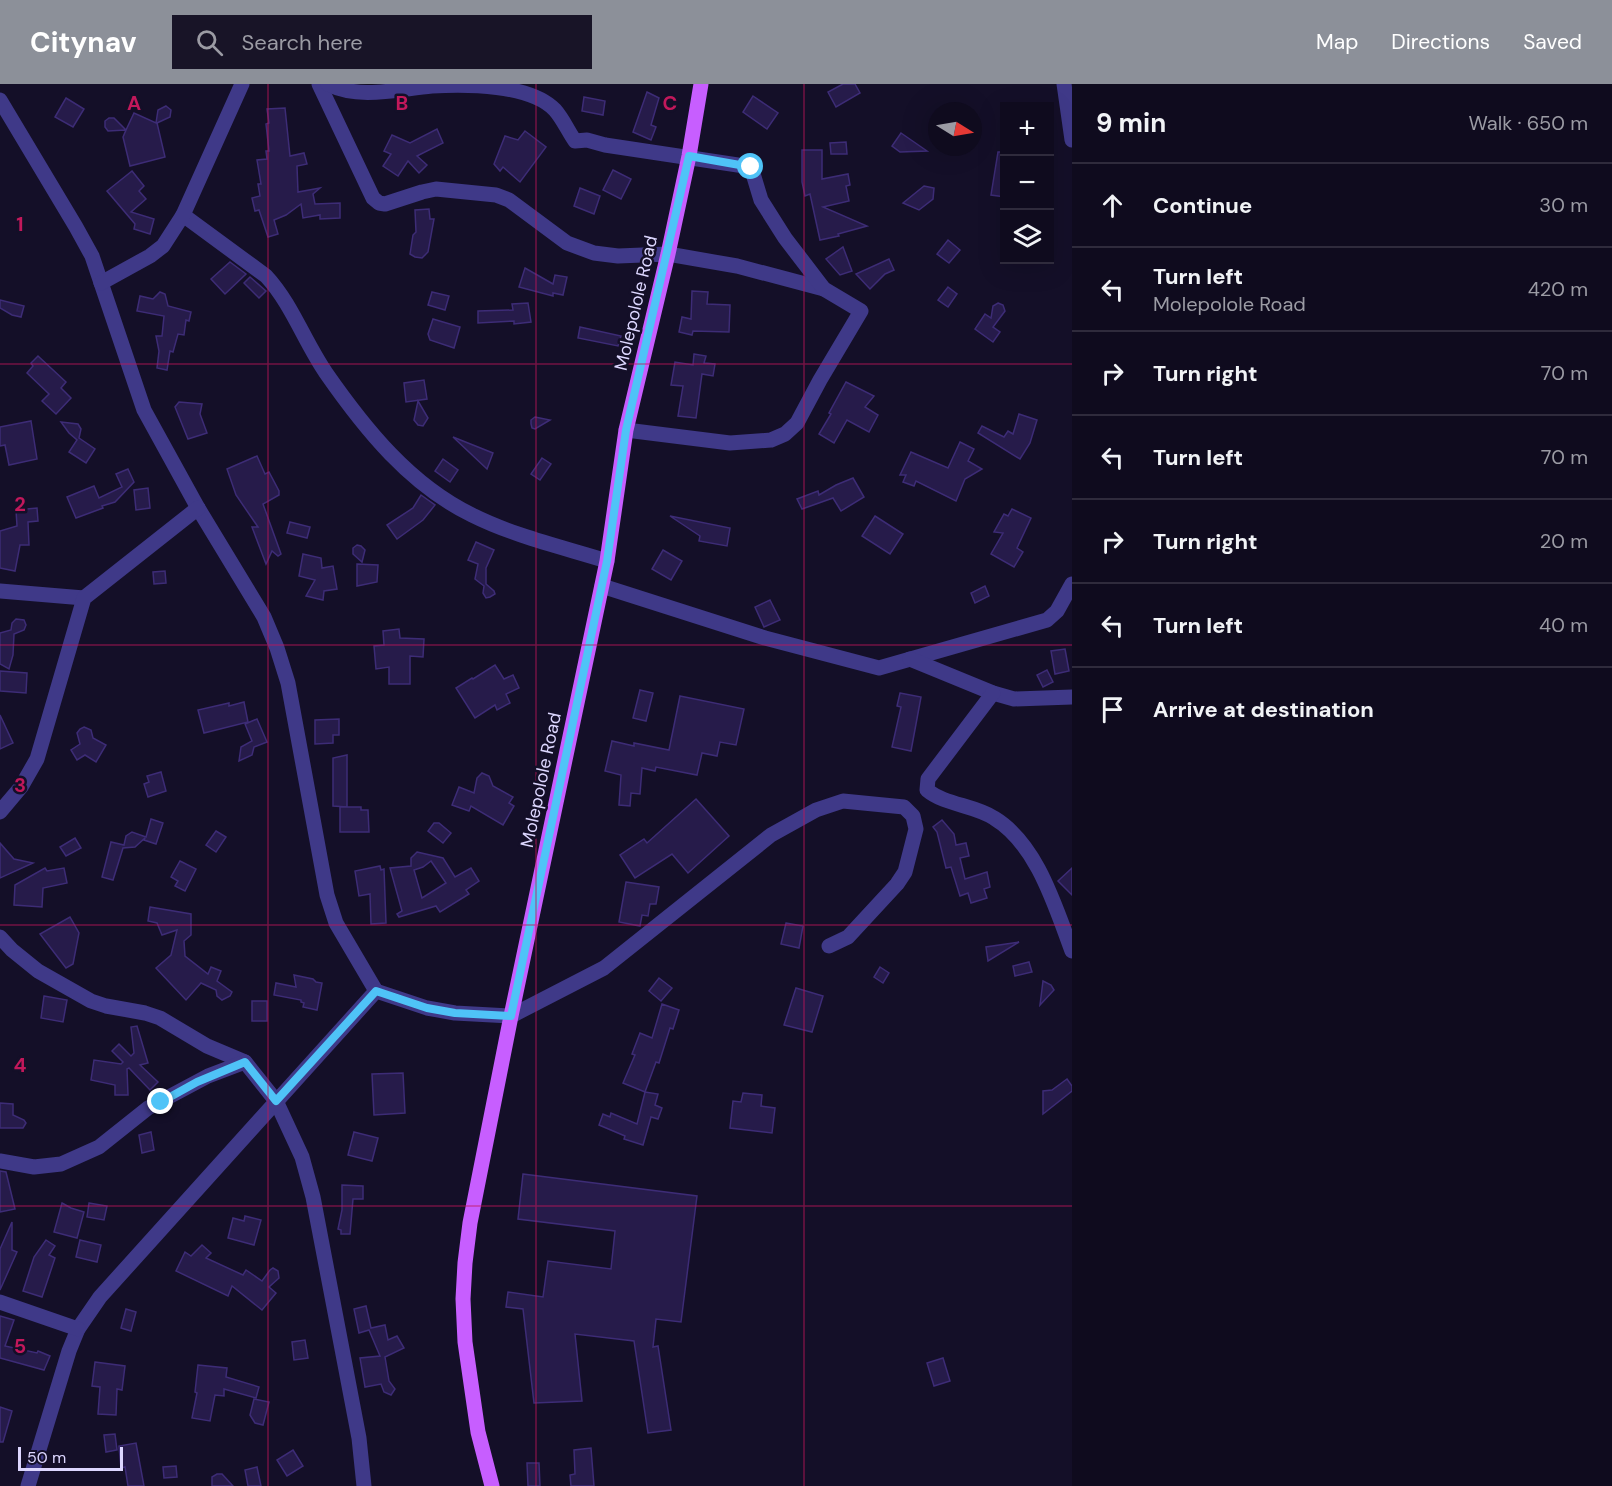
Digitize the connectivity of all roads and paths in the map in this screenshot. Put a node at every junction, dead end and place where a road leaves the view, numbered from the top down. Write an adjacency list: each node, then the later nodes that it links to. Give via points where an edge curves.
1 (242, 84): 9 (street)
2 (319, 84): 10 (street, via 373,198 379,203 436,189 496,195 567,243 594,253)
3 (328, 84): 8 (street, via 341,91 372,93 434,86 515,89 537,96 554,109 575,141)
4 (701, 84): 8 (main road, Molepolole Road)
5 (1064, 84): 7 (street)
6 (0, 100): 11 (street, via 76,227)
7 (1072, 140)
8 (689, 156): 10 (main road, Molepolole Road); 12 (street, via 751,167 761,200 773,221)
9 (183, 215): 11 (street, via 163,246); 15 (street, via 277,288 353,412 427,488 471,515)
10 (668, 254): 12 (street, via 736,266); 13 (main road, Molepolole Road)
11 (101, 283): 14 (street, via 144,410)
12 (824, 289): 13 (street, via 861,311 797,423 785,434 771,440 730,443)
13 (626, 430): 15 (main road, Molepolole Road)
14 (198, 508): 19 (street); 27 (street, via 264,617 277,648 288,683 327,895 336,923)
15 (607, 561): 17 (main road, Molepolole Road)
16 (1072, 584): 20 (street, via 1057,611 1047,620)
17 (602, 586): 20 (street, via 765,638 879,668); 28 (main road, Molepolole Road)
18 (0, 591): 19 (street)
19 (84, 598): 23 (street, via 37,759)
20 (910, 659): 21 (street)
21 (993, 693): 22 (street, via 1014,699); 26 (street, via 928,779 927,790 994,818 1024,843 1055,904)
22 (1072, 697)
23 (0, 812)
24 (0, 937): 29 (street, via 38,970 91,1001 160,1018 207,1046)
25 (830, 946): 28 (street, via 848,937 905,872 916,829 913,816 904,807 843,801 816,810 771,835 604,968)
26 (1072, 951)
27 (376, 991): 28 (street, via 427,1008); 30 (street)
28 (511, 1016): 36 (main road, Molepolole Road, via 470,1223 463,1299 471,1388)
29 (245, 1062): 30 (street); 31 (street, via 208,1076 148,1108 99,1147 61,1164 34,1167)
30 (276, 1101): 33 (street, via 100,1297); 35 (street, via 302,1156 313,1197 359,1438)
31 (0, 1161)
32 (0, 1302): 33 (street)
33 (78, 1329): 34 (street)
34 (28, 1486)
35 (364, 1486)
36 (492, 1486)

